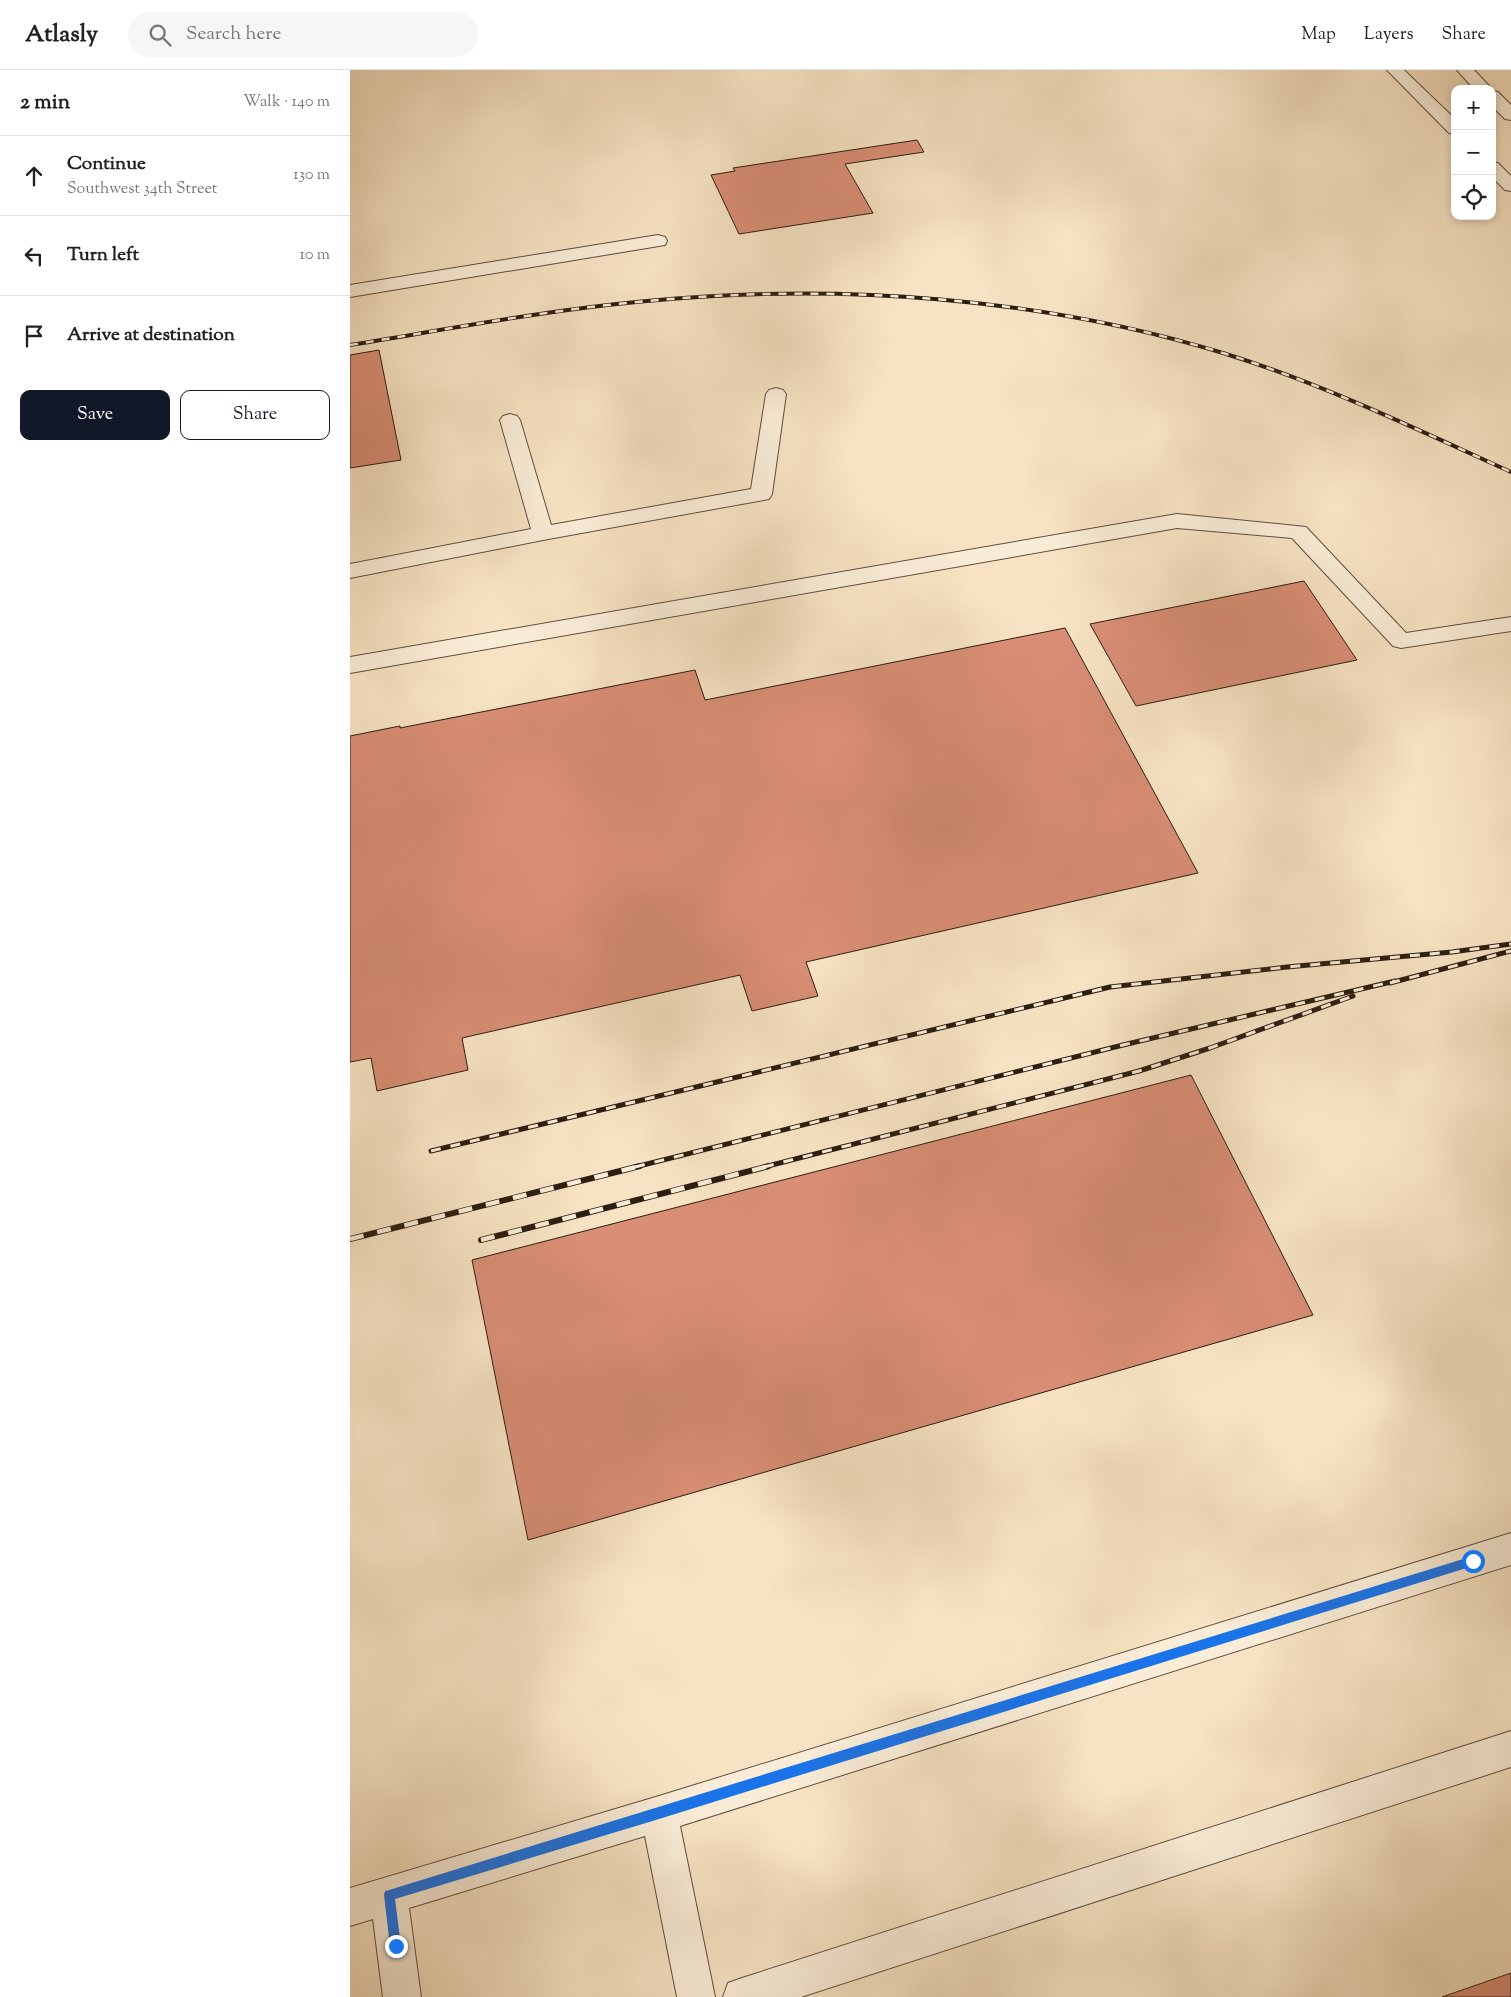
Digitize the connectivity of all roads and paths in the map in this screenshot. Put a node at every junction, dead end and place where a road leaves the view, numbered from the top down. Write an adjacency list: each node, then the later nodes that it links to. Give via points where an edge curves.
1 (1395, 70): 6 (street)
2 (1465, 70): 3 (street)
3 (1480, 85)
4 (1496, 100): 5 (street)
5 (1511, 115)
6 (1451, 125)
7 (1496, 171): 8 (street)
8 (1511, 186)
9 (658, 241): 10 (street)
10 (350, 291)
11 (776, 394): 13 (street, via 760,494)
12 (510, 420): 13 (street)
13 (544, 533): 14 (street)
14 (350, 571)
15 (1511, 624): 16 (street, via 1401,640 1298,532 1177,521)
16 (350, 665)
17 (1511, 1549): 19 (street)
18 (1511, 1749): 24 (street)
19 (659, 1814): 20 (street); 23 (street)
20 (389, 1895): 21 (street); 22 (street)
21 (350, 1907)
22 (402, 1997)
23 (696, 1997)
24 (742, 1997)

